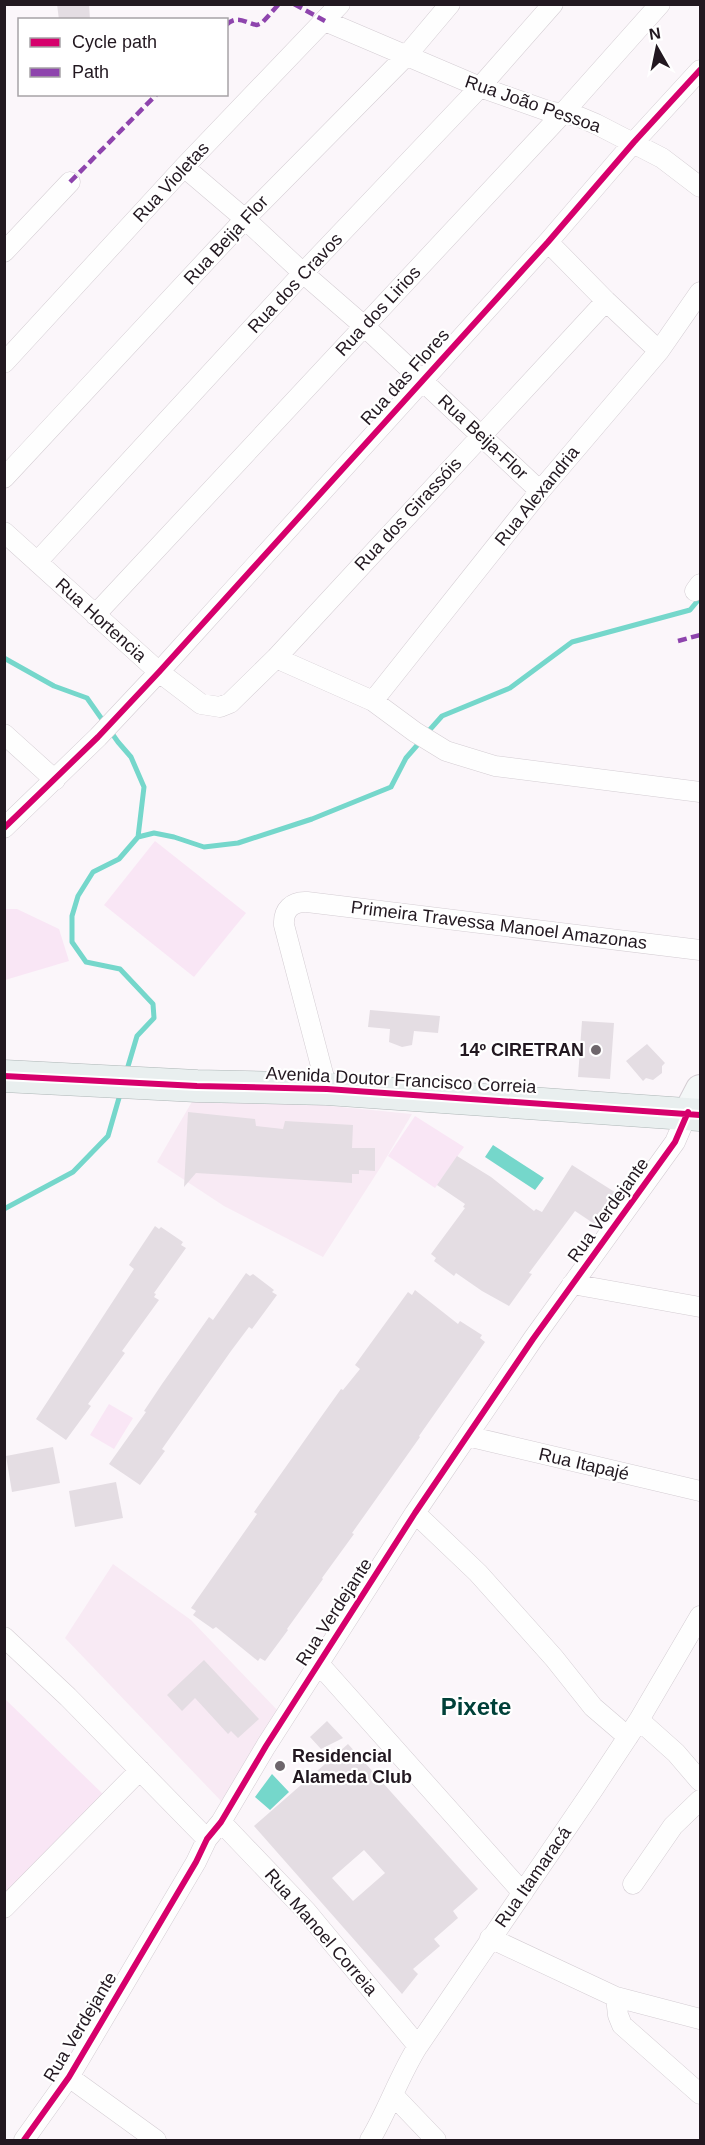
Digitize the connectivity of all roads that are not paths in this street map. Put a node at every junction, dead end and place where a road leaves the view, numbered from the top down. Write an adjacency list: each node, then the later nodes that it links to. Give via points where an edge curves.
1 (340, 4): 5 (street, Rua Violetas)
2 (450, 4): 6 (street, Rua Beija Flor)
3 (554, 4): 8 (street, Rua dos Cravos)
4 (660, 4): 9 (street, Rua dos Lirios)
5 (325, 21): 6 (street, Rua João Pessoa); 11 (street, Rua Violetas)
6 (406, 55): 8 (street, Rua João Pessoa); 14 (street, Rua Beija Flor)
7 (700, 70): 10 (street, Rua das Flores)
8 (480, 87): 9 (street, Rua João Pessoa); 17 (street, Rua dos Cravos)
9 (563, 113): 10 (street, Rua João Pessoa); 20 (street, Rua dos Lirios)
10 (634, 142): 13 (street, Rua João Pessoa); 15 (street, Rua das Flores)
11 (184, 167): 14 (street, Rua Beija-Flor); 22 (street, Rua Violetas)
12 (70, 182): 16 (street)
13 (700, 186)
14 (245, 219): 17 (street, Rua Beija-Flor); 25 (street, Rua Beija Flor)
15 (548, 242): 19 (street); 23 (street, Rua das Flores)
16 (4, 252)
17 (303, 273): 20 (street, Rua Beija-Flor); 28 (street, Rua dos Cravos)
18 (700, 292): 21 (street, Rua Alexandria)
19 (606, 301): 21 (street); 24 (street, Rua dos Girassóis)
20 (364, 326): 23 (street, Rua Beija-Flor); 29 (street, Rua dos Lirios)
21 (658, 351): 26 (street, Rua Alexandria)
22 (4, 363)
23 (422, 381): 24 (street, Rua Beija-Flor); 31 (street, Rua das Flores)
24 (481, 434): 26 (street, Rua Beija-Flor); 30 (street, Rua dos Girassóis)
25 (4, 478)
26 (540, 491): 32 (street, Rua Alexandria)
27 (4, 532): 28 (street, Rua Hortencia)
28 (37, 562): 29 (street, Rua Hortencia)
29 (95, 615): 31 (street, Rua Hortencia)
30 (276, 658): 32 (street); 33 (street, Rua dos Girassóis, via 230,703 220,707)
31 (159, 672): 33 (street, Rua Hortencia); 35 (street, Rua das Flores)
32 (373, 700): 36 (street, via 446,751 495,766)
33 (201, 704)
34 (4, 734): 35 (street)
35 (55, 780): 37 (street)
36 (700, 792)
37 (4, 828)
38 (700, 950): 40 (street, Primeira Travessa Manoel Amazonas, via 297,903 285,914 284,925)
39 (4, 1076): 40 (main road, Avenida Doutor Francisco Correia)
40 (327, 1089): 41 (main road, Avenida Doutor Francisco Correia)
41 (696, 1106): 42 (street, Rua Verdejante, via 675,1142)
42 (573, 1284): 43 (street); 44 (street, Rua Verdejante)
43 (700, 1307)
44 (467, 1437): 45 (street, Rua Itapajé); 46 (street, Rua Verdejante)
45 (700, 1491)
46 (415, 1513): 49 (street, Rua Verdejante); 51 (street, via 478,1573 593,1707)
47 (700, 1616): 50 (street, Rua Itamaracá)
48 (4, 1637): 52 (street)
49 (319, 1664): 55 (street, Rua Verdejante); 58 (street)
50 (639, 1720): 51 (street, Rua Itamaracá); 53 (street)
51 (628, 1737): 58 (street, Rua Itamaracá)
52 (140, 1770): 56 (street); 59 (street)
53 (700, 1781)
54 (700, 1800): 57 (street, via 674,1826)
55 (221, 1822): 56 (street, Rua Verdejante); 63 (street, Rua Manoel Correia, via 306,1911)
56 (207, 1839): 64 (street, Rua Verdejante)
57 (633, 1884)
58 (523, 1893): 60 (street, Rua Itamaracá)
59 (4, 1908)
60 (490, 1938): 61 (street); 63 (street, Rua Itamaracá)
61 (616, 1997): 62 (street); 65 (street, via 622,2025)
62 (700, 2018)
63 (418, 2046): 66 (street, Rua Itamaracá)
64 (69, 2077): 67 (street, Rua Verdejante); 68 (street)
65 (700, 2094)
66 (393, 2095): 69 (street, Rua Itamaracá); 70 (street)
67 (24, 2140)
68 (156, 2140)
69 (370, 2140)
70 (436, 2140)

